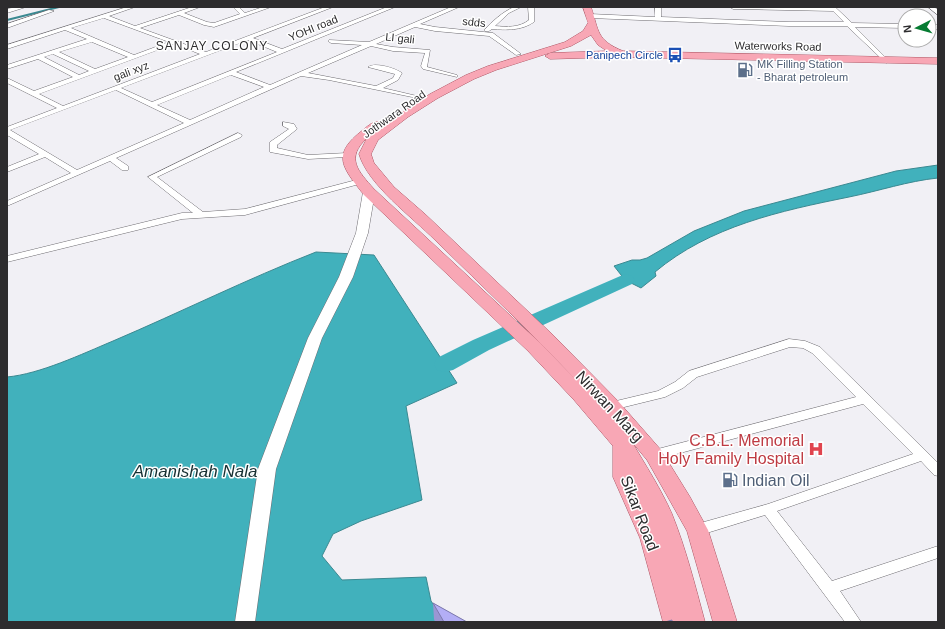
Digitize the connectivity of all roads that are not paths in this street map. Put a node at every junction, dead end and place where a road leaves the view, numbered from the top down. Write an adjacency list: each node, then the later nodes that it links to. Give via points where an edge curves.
1 (23, 7): 19 (street)
2 (132, 7): 25 (street)
3 (196, 7): 22 (street)
4 (236, 7): 24 (street)
5 (268, 7): 24 (street)
6 (308, 7): 21 (street)
7 (330, 7): 21 (street, gali xyz)
8 (392, 7): 47 (street, YOHI road)
9 (456, 7): 31 (street)
10 (518, 7): 37 (street, via 507,12)
11 (531, 7): 37 (street, via 532,21 528,25)
12 (580, 7): 44 (main road, via 581,25)
13 (658, 7): 29 (street)
14 (733, 7): 15 (street)
15 (751, 7): 27 (street)
16 (931, 7): 23 (street)
17 (792, 8): 18 (street); 27 (street)
18 (833, 8): 32 (street)
19 (7, 10)
20 (51, 11): 28 (street)
21 (320, 11): 39 (street, gali xyz)
22 (179, 13): 24 (street, via 214,25); 35 (street)
23 (938, 13)
24 (244, 15)
25 (104, 16): 35 (street); 36 (street)
26 (589, 16): 29 (street); 44 (main road, via 587,33); 49 (main road, via 593,32 601,44)
27 (774, 16): 29 (street); 32 (street)
28 (31, 17): 30 (street); 33 (street)
29 (658, 19)
30 (47, 21)
31 (415, 25): 38 (street, sdds); 43 (street)
32 (849, 25): 34 (street); 54 (street)
33 (7, 26)
34 (897, 26)
35 (136, 27): 42 (street)
36 (65, 28): 40 (street); 45 (street)
37 (489, 28): 38 (street)
38 (484, 32): 51 (street, sdds)
39 (248, 38): 47 (street); 48 (street, gali xyz)
40 (91, 40): 46 (street); 53 (street)
41 (331, 41): 43 (street)
42 (175, 42): 48 (street); 53 (street)
43 (370, 44): 60 (street); 61 (street, LI gali, via 393,49 428,51 425,68)
44 (560, 44): 49 (main road); 50 (main road); 51 (main road, Jothwara Road)
45 (7, 47)
46 (53, 52): 52 (street); 58 (street)
47 (283, 52): 59 (street, YOHI road)
48 (206, 54): 65 (street, gali xyz)
49 (621, 54): 50 (main road); 54 (main road, Waterworks Road)
50 (593, 55): 51 (main road)
51 (522, 56): 61 (main road, Jothwara Road, via 482,65); 86 (main road, Jothwara Road, via 470,77 434,96 373,138 365,154 368,164 389,190 420,217)
52 (39, 57): 56 (street); 62 (street)
53 (133, 57): 58 (street)
54 (886, 61): 55 (main road, Waterworks Road)
55 (938, 61)
56 (7, 67)
57 (371, 67): 66 (street, via 389,68 399,73 396,79)
58 (94, 71): 62 (street)
59 (232, 73): 64 (street); 69 (street, YOHI road)
60 (300, 74): 64 (street); 66 (street)
61 (455, 76): 68 (main road, Jothwara Road)
62 (78, 77): 67 (street)
63 (7, 80): 67 (street)
64 (270, 87): 71 (street)
65 (116, 88): 69 (street); 70 (street, gali xyz)
66 (376, 89): 68 (street)
67 (33, 94): 70 (street)
68 (415, 97): 76 (main road, Jothwara Road, via 362,136)
69 (153, 104): 71 (street)
70 (62, 108): 73 (street, gali xyz)
71 (191, 123): 77 (street)
72 (286, 124): 76 (street, via 293,129 273,144 273,150 308,157)
73 (7, 130): 75 (street)
74 (238, 135): 84 (street, via 152,177)
75 (46, 154): 79 (street); 80 (street)
76 (347, 155): 81 (main road, via 348,164)
77 (111, 158): 78 (street); 80 (street)
78 (125, 168)
79 (7, 170)
80 (77, 172): 83 (street)
81 (360, 181): 82 (main road); 84 (street, via 245,212)
82 (369, 192): 86 (main road); 98 (street, via 360,240 346,277 316,338 267,469)
83 (7, 204)
84 (201, 214): 85 (street, via 182,216)
85 (7, 259)
86 (499, 303): 87 (main road)
87 (541, 343): 89 (main road, Nirwan Marg); 90 (main road, via 580,395)
88 (865, 399): 89 (street, via 816,350 806,344 789,343 694,374 661,394); 91 (street); 92 (street)
89 (612, 406): 91 (main road, Nirwan Marg)
90 (622, 444): 99 (main road, Sikar Road, via 623,477 651,538); 100 (main road, via 661,514 678,561)
91 (654, 455): 95 (main road, Nirwan Marg)
92 (922, 456): 93 (street); 94 (street)
93 (938, 471)
94 (768, 509): 95 (street); 97 (street)
95 (697, 530): 101 (main road, Nirwan Marg)
96 (938, 552): 97 (street)
97 (829, 588): 102 (street)
98 (245, 622)
99 (675, 622)
100 (693, 622)
101 (724, 622)
102 (854, 622)

